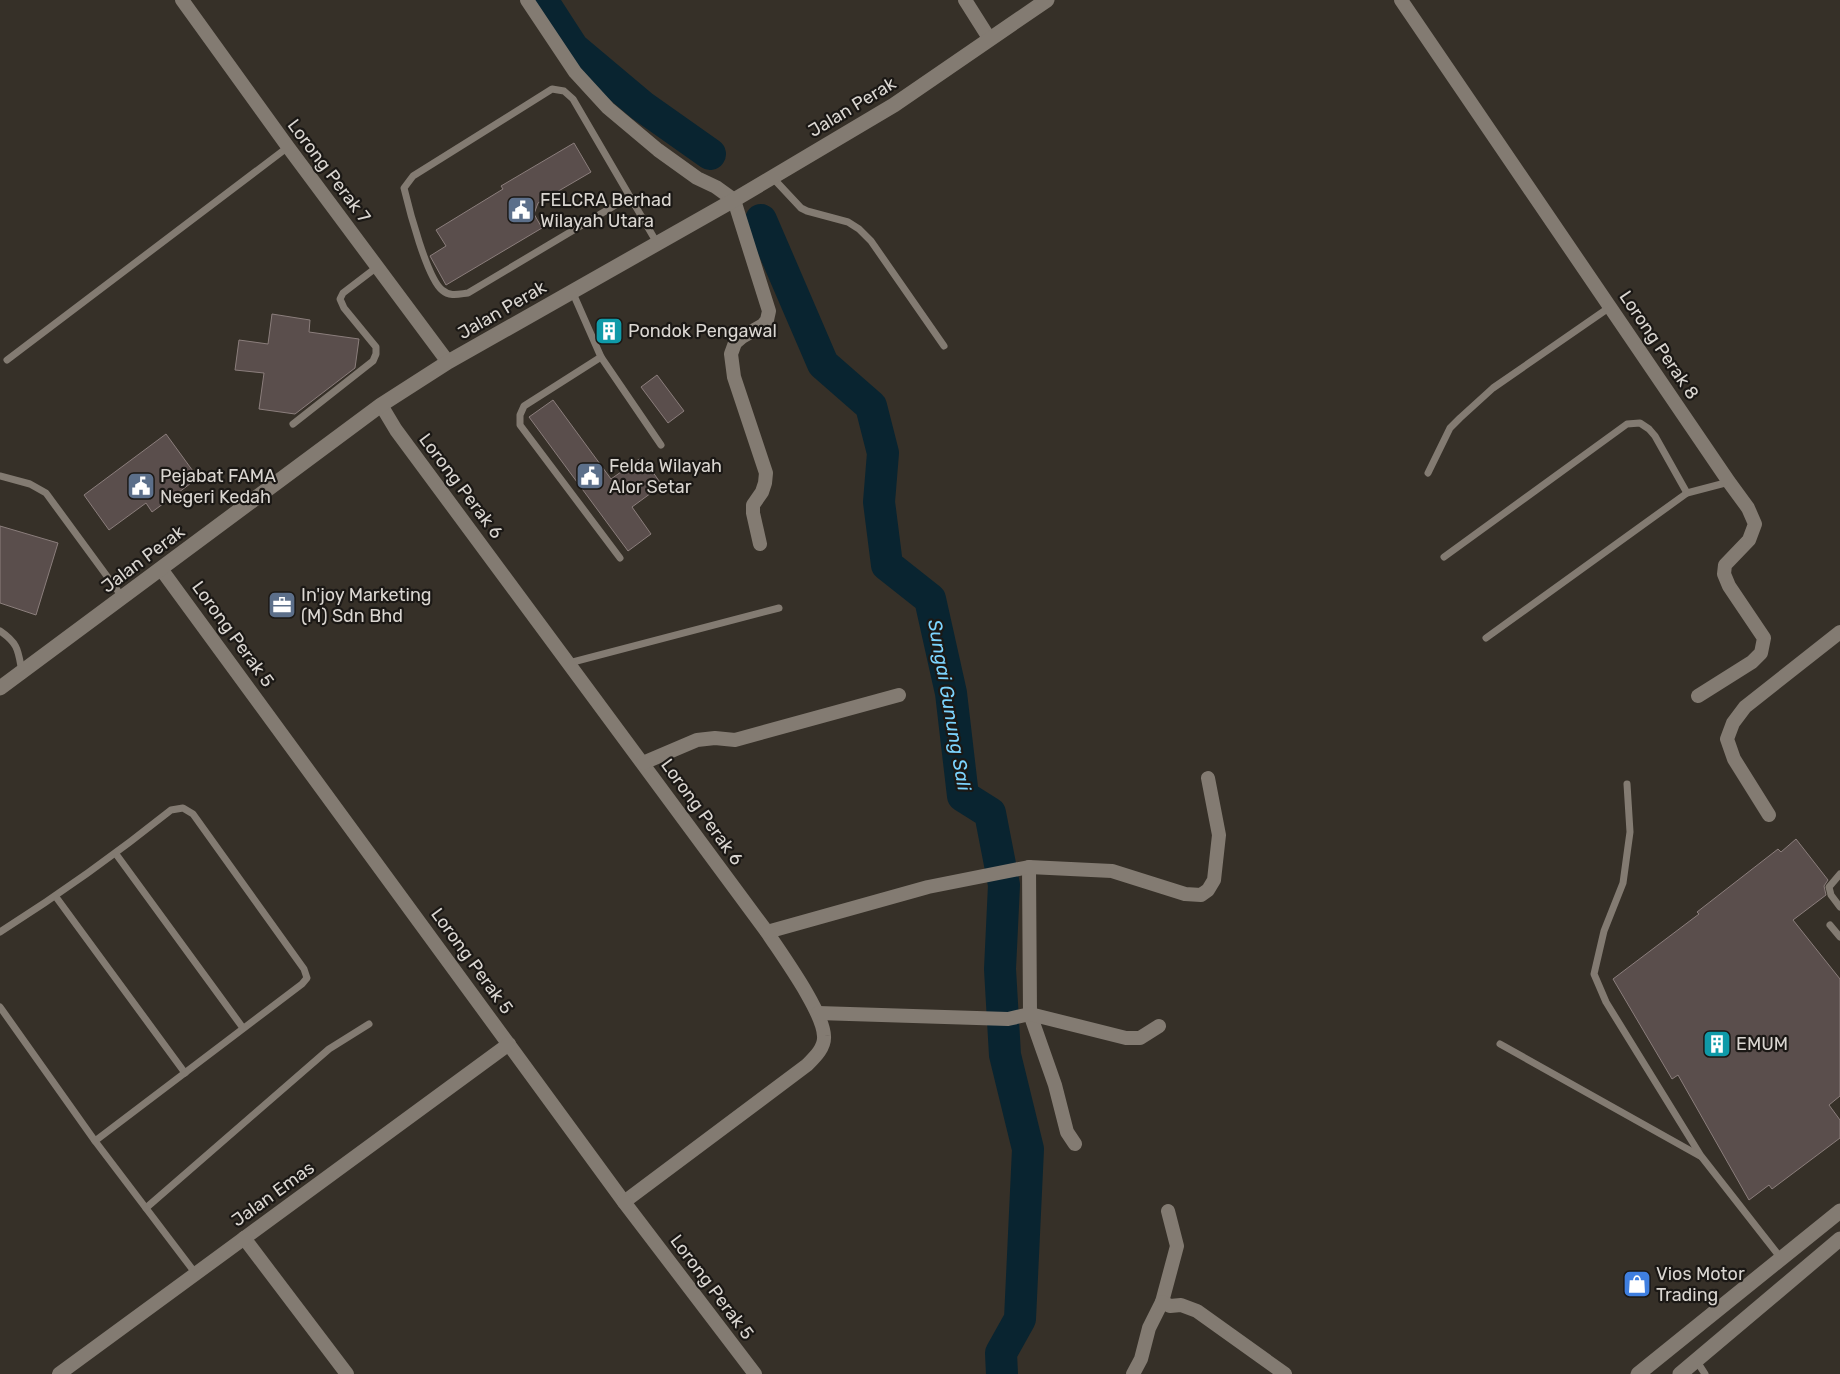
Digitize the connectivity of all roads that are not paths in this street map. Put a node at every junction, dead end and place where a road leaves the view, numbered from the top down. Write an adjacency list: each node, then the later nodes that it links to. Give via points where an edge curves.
1 (182, 0): 7 (street, Lorong Perak 7)
2 (527, 0): 10 (street, via 575,72 608,108 673,161)
3 (965, 0): 6 (street)
4 (1047, 0): 6 (street, Jalan Perak)
5 (1401, 0): 14 (street, Lorong Perak 8)
6 (989, 38): 8 (street, Jalan Perak, via 894,105)
7 (288, 147): 12 (street, Lorong Perak 7); 17 (lane)
8 (772, 177): 10 (street, Jalan Perak); 15 (lane, via 807,212 848,222 871,241)
9 (629, 197): 9 (lane, via 573,99 564,91 552,89 413,176 404,188 431,275 442,290 453,295 468,293); 11 (lane)
10 (734, 200): 11 (street, Jalan Perak); 26 (street, via 769,311 768,320 735,343 731,354 734,377 766,472 762,492 753,505)
11 (657, 243): 13 (street, Jalan Perak)
12 (377, 267): 18 (street, Lorong Perak 7); 20 (lane, via 343,292 340,299 376,347 373,362)
13 (572, 291): 16 (lane); 18 (street, Jalan Perak)
14 (1610, 307): 22 (lane, via 1493,388 1460,418 1450,428); 24 (street, Lorong Perak 8)
15 (944, 346)
16 (601, 357): 21 (lane); 28 (lane, via 524,406 520,425)
17 (7, 360)
18 (448, 362): 19 (street, Jalan Perak)
19 (381, 405): 29 (street, Jalan Perak); 35 (street, Lorong Perak 6, via 396,430)
20 (293, 424)
21 (661, 444)
22 (1428, 473)
23 (0, 476): 30 (lane, via 30,484 46,493)
24 (1728, 482): 25 (lane); 39 (street, Lorong Perak 8, via 1748,508 1755,524 1749,540 1725,565 1724,574 1764,638 1761,653 1752,662)
25 (1687, 493): 27 (lane, via 1649,428 1640,422 1627,424); 34 (lane)
26 (760, 544)
27 (1444, 557)
28 (620, 558)
29 (161, 569): 30 (street, Jalan Perak); 59 (street, Lorong Perak 5)
30 (123, 598): 36 (street, Jalan Perak)
31 (779, 608): 35 (lane)
32 (0, 632): 36 (lane, via 12,639 17,648)
33 (1840, 632): 43 (street, via 1745,707 1733,723 1727,739 1734,758)
34 (1486, 638)
35 (569, 663): 40 (street, Lorong Perak 6)
36 (22, 672): 37 (street, Jalan Perak)
37 (0, 688)
38 (899, 695): 40 (street, via 735,740 697,740)
39 (1698, 696)
40 (643, 763): 51 (street, Lorong Perak 6)
41 (1208, 778): 45 (street, via 1219,835 1214,880 1201,895 1185,894 1112,871)
42 (1627, 784): 64 (lane, via 1630,832 1623,883 1604,931 1594,974 1606,1002)
43 (1769, 815)
44 (116, 854): 47 (lane); 58 (lane); 58 (lane, via 172,810 183,808 192,814 304,969 307,978)
45 (1029, 867): 51 (street, via 928,887); 55 (street)
46 (1840, 874): 48 (lane, via 1829,887)
47 (56, 896): 50 (lane); 61 (lane)
48 (1840, 907)
49 (1830, 925): 52 (lane)
50 (0, 932)
51 (767, 932): 54 (street, Lorong Perak 6)
52 (1840, 937)
53 (0, 1006): 62 (lane)
54 (818, 1013): 55 (street, via 1008,1019); 65 (street, Lorong Perak 6, via 825,1037 818,1054 807,1065)
55 (1030, 1014): 57 (street, via 1126,1038 1140,1038); 63 (street, via 1055,1085 1067,1132)
56 (369, 1024): 66 (lane, via 329,1048)
57 (1159, 1026)
58 (243, 1028): 61 (lane)
59 (509, 1044): 65 (street, Lorong Perak 5); 69 (street, Jalan Emas)
60 (1500, 1044): 64 (lane)
61 (185, 1072): 62 (lane)
62 (95, 1141): 66 (lane)
63 (1075, 1144)
64 (1700, 1156): 71 (lane)
65 (624, 1202): 77 (street, Lorong Perak 5)
66 (146, 1208): 72 (lane)
67 (1840, 1210): 71 (street)
68 (1168, 1211): 73 (street, via 1177,1246)
69 (244, 1238): 72 (street, Jalan Emas); 76 (street)
70 (1840, 1239): 74 (street)
71 (1780, 1257): 80 (street)
72 (196, 1274): 75 (street, Jalan Emas)
73 (1162, 1302): 78 (street); 79 (street, via 1197,1311)
74 (1696, 1360): 81 (street); 82 (lane)
75 (59, 1374)
76 (347, 1374)
77 (755, 1374)
78 (1133, 1374)
79 (1286, 1374)
80 (1638, 1374)
81 (1680, 1374)
82 (1705, 1374)

